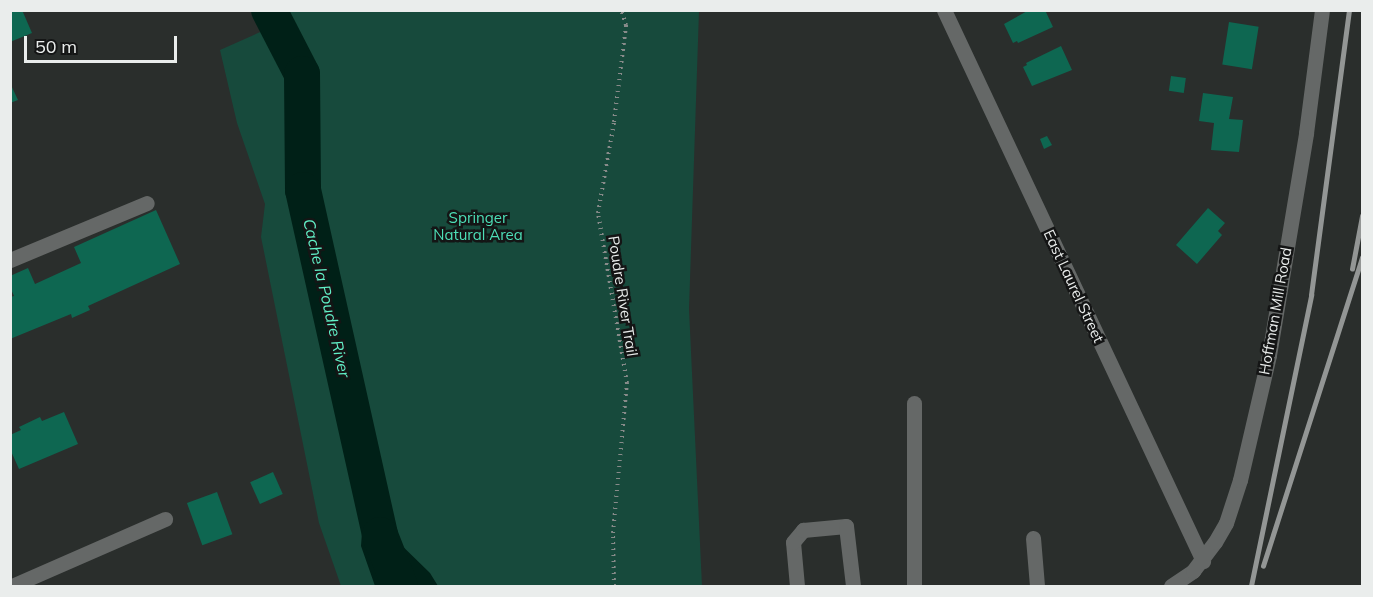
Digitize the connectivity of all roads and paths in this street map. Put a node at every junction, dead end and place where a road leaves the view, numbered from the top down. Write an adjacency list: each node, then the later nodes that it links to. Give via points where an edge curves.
1 (621, 10): 11 (path, Poudre River Trail, via 626,25 598,213 627,383 613,533)
2 (945, 10): 9 (street, East Laurel Street)
3 (1322, 10): 9 (street, Hoffman Mill Road, via 1269,355 1237,491 1226,523)
4 (147, 203): 5 (street)
5 (10, 260)
6 (914, 403): 14 (street)
7 (165, 519): 10 (street)
8 (1033, 538): 15 (street)
9 (1203, 561): 16 (street, Hoffman Mill Road)
10 (13, 583)
11 (614, 586)
12 (797, 586): 13 (street, via 794,542 803,530 846,525)
13 (853, 586)
14 (914, 586)
15 (1036, 586)
16 (1172, 586)

